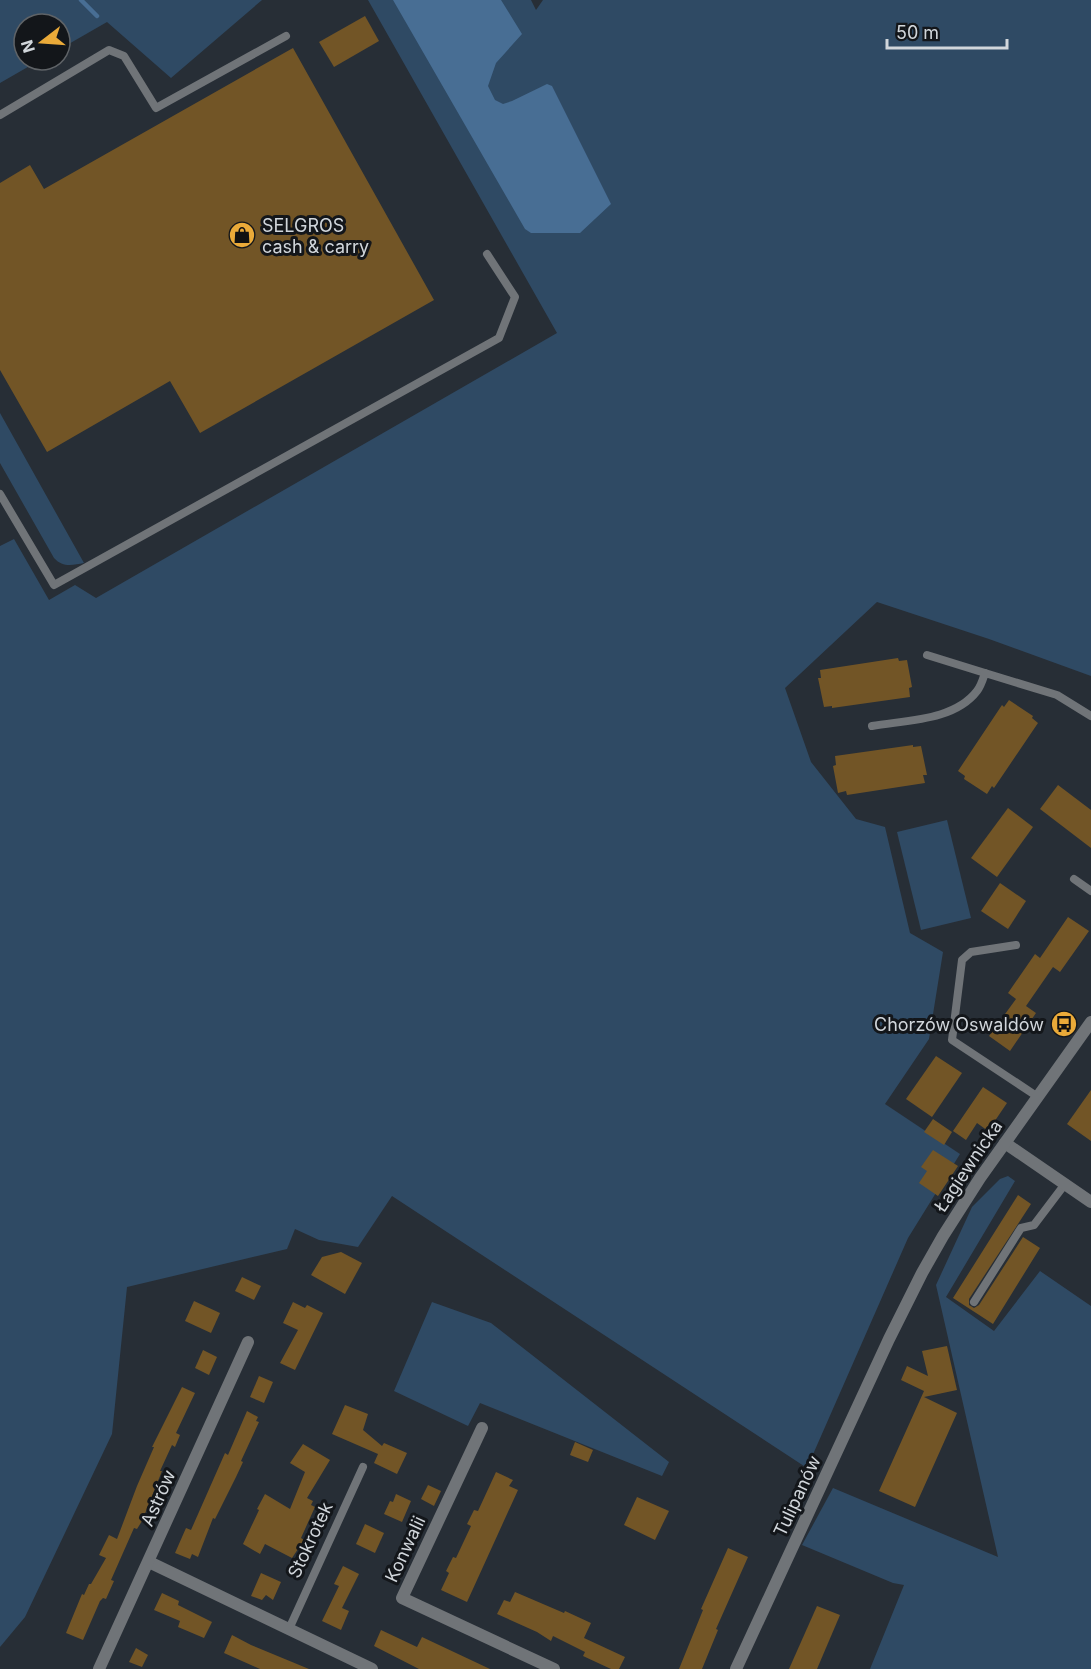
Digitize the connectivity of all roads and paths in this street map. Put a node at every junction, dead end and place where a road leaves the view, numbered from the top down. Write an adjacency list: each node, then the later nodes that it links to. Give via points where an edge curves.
1 (286, 36): 2 (lane, via 156,108 124,56 110,50)
2 (0, 115)
3 (487, 254): 4 (lane, via 515,297 499,338 54,585)
4 (0, 494)
5 (927, 655): 6 (lane)
6 (985, 674): 7 (lane, via 1057,695); 8 (lane, via 977,690 959,707 936,716)
7 (1091, 716)
8 (872, 726)
9 (1074, 879): 10 (lane)
10 (1091, 891)
11 (1016, 945): 13 (lane, via 971,952 962,960 952,1040)
12 (1091, 1022): 13 (street, Łagiewnicka)
13 (1038, 1097): 14 (street, Łagiewnicka)
14 (1005, 1143): 15 (street); 18 (street, Łagiewnicka, via 943,1236)
15 (1065, 1184): 16 (street); 17 (lane, via 1034,1225 1021,1228)
16 (1091, 1202)
17 (974, 1302)
18 (889, 1339): 27 (street, Tulipanów)
19 (248, 1342): 22 (street, Astrów)
20 (482, 1428): 26 (street, Konwalii, via 402,1598)
21 (363, 1467): 23 (lane, Stokrotek)
22 (149, 1562): 23 (street); 24 (street, Astrów)
23 (289, 1629): 25 (street)
24 (99, 1669)
25 (372, 1669)
26 (554, 1669)
27 (736, 1669)

